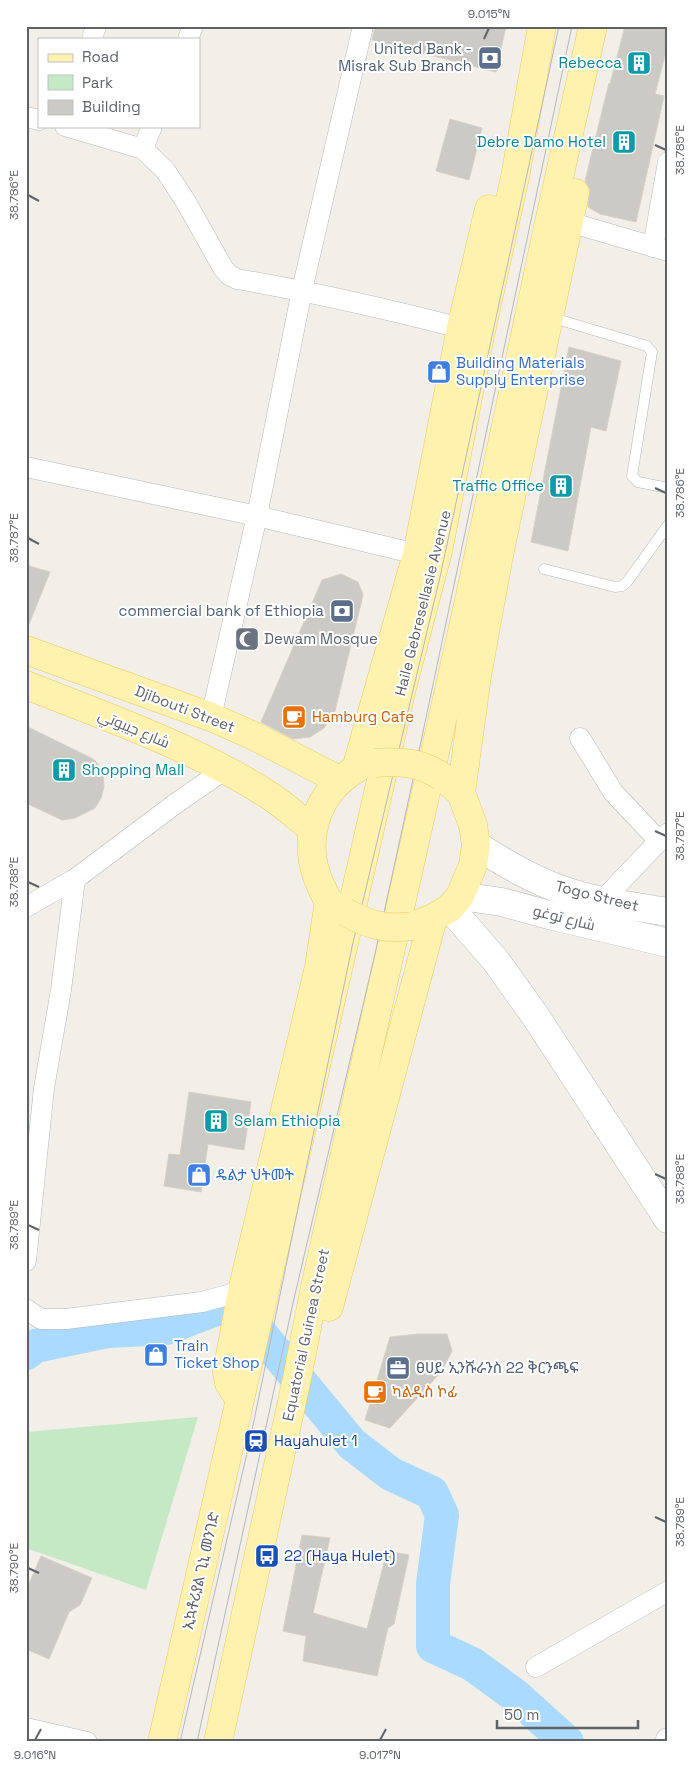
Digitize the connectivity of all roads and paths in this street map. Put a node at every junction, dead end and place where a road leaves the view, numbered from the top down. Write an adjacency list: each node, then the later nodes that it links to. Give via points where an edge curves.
1 (96, 26): 6 (street)
2 (193, 26): 7 (street)
3 (363, 26): 17 (street)
4 (593, 26): 8 (main road)
5 (542, 30): 19 (main road, via 511,118); 45 (main road, Haile Gebresellasie Avenue, via 438,551 402,688 325,1030)
6 (92, 38)
7 (188, 38)
8 (581, 82): 15 (main road, via 585,132); 47 (main road, Equatorial Guinea Street)
9 (26, 116): 10 (street)
10 (38, 120)
11 (72, 128): 13 (street)
12 (151, 128): 13 (street)
13 (143, 149): 17 (street, via 165,170 229,275)
14 (668, 162): 16 (street)
15 (569, 222): 16 (street); 18 (main road)
16 (660, 249)
17 (302, 290): 19 (street); 22 (street)
18 (549, 317): 21 (lane, via 647,346 652,352 632,476 638,482); 32 (main road)
19 (461, 328): 24 (main road)
20 (26, 467): 22 (street)
21 (668, 488)
22 (257, 516): 24 (street); 28 (street)
23 (668, 525): 25 (lane, via 622,586)
24 (417, 554): 31 (main road)
25 (544, 569)
26 (26, 650): 28 (main road, Djibouti Street)
27 (26, 685): 30 (main road, شارع جيبوتي, via 150,734)
28 (211, 717): 31 (main road, Djibouti Street, via 256,737)
29 (580, 738): 34 (street, via 613,792)
30 (224, 770): 33 (main road, شارع جيبوتي, via 268,794); 36 (street)
31 (356, 770): 32 (main road, bridge, via 392,762 412,763 430,769); 33 (main road, via 323,802)
32 (452, 785): 35 (main road, via 474,825)
33 (312, 829): 39 (main road, via 314,871)
34 (663, 837): 37 (street)
35 (476, 845): 37 (street, Togo Street, via 513,868 562,890); 40 (main road, via 473,865)
36 (74, 879): 38 (street); 44 (street, via 61,990 44,1088)
37 (602, 901): 41 (street, Togo Street)
38 (26, 907)
39 (337, 907): 40 (main road, bridge, via 377,927 394,928); 45 (main road, via 319,967)
40 (439, 912): 42 (street, شارع توغو, via 502,902); 43 (street, via 496,961); 47 (main road, via 328,1308)
41 (668, 912)
42 (668, 942)
43 (668, 1219)
44 (26, 1260)
45 (248, 1299): 46 (street, via 66,1319 41,1319); 52 (main road, ኢኳቶሪያል ጊኒ መንገድ, via 237,1369 239,1400)
46 (26, 1310)
47 (304, 1348): 53 (main road, Equatorial Guinea Street)
48 (668, 1591): 49 (street)
49 (536, 1667)
50 (26, 1728): 51 (street)
51 (87, 1742)
52 (162, 1742)
53 (218, 1742)

